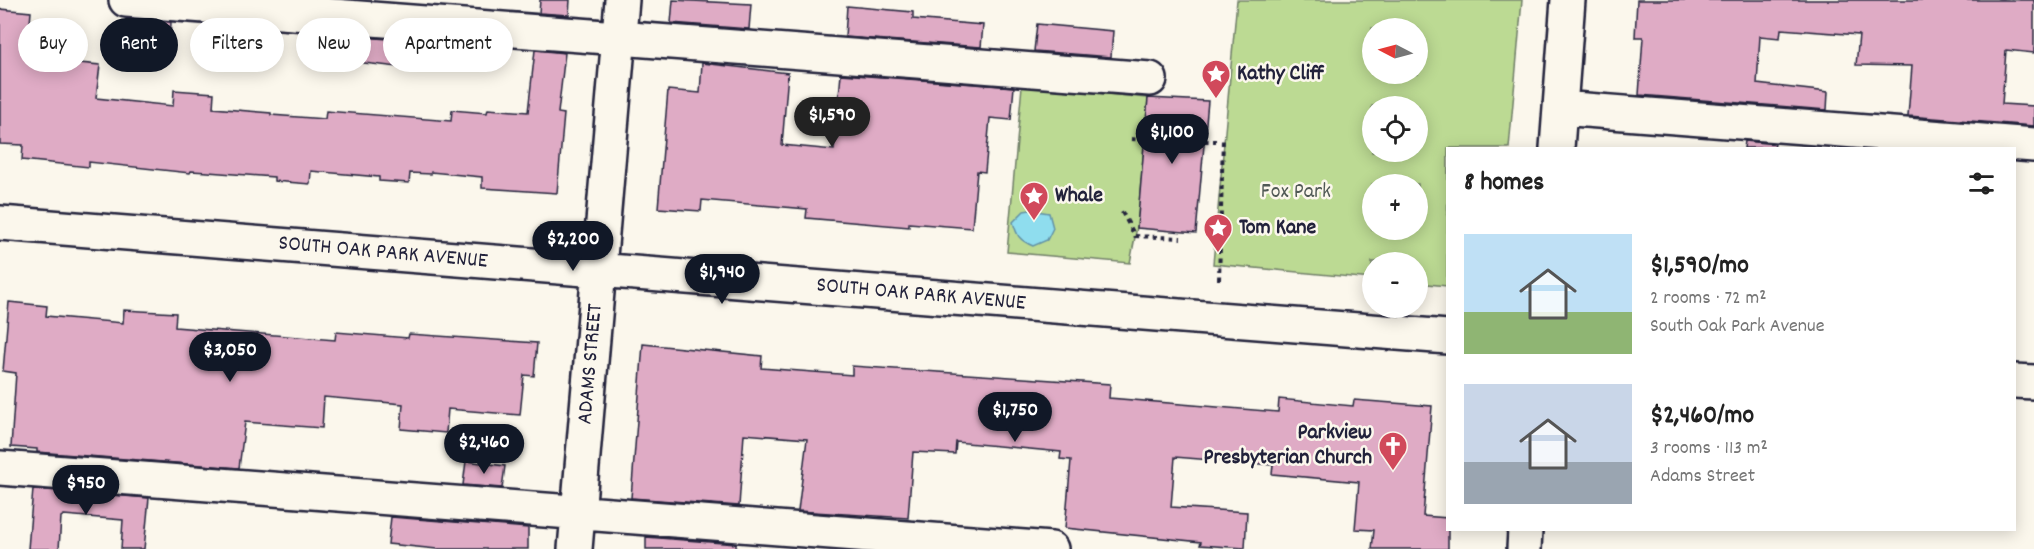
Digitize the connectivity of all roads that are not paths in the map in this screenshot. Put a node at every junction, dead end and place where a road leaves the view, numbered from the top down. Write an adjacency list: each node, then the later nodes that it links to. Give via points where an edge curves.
1 (126, 0): 4 (street)
2 (622, 0): 4 (street, ADAMS STREET)
3 (1568, 0): 6 (street)
4 (619, 38): 5 (street); 10 (street, ADAMS STREET)
5 (1150, 79)
6 (1560, 108): 7 (street); 8 (street)
7 (2034, 145)
8 (1557, 147)
9 (0, 223): 10 (street, SOUTH OAK PARK AVENUE)
10 (599, 270): 11 (street, SOUTH OAK PARK AVENUE); 15 (street, ADAMS STREET)
11 (1446, 337)
12 (2016, 381): 13 (street)
13 (2034, 382)
14 (0, 468): 15 (street)
15 (578, 513): 17 (street, ADAMS STREET); 18 (street)
16 (1525, 531): 19 (street)
17 (575, 549)
18 (1051, 549)
19 (1524, 549)

